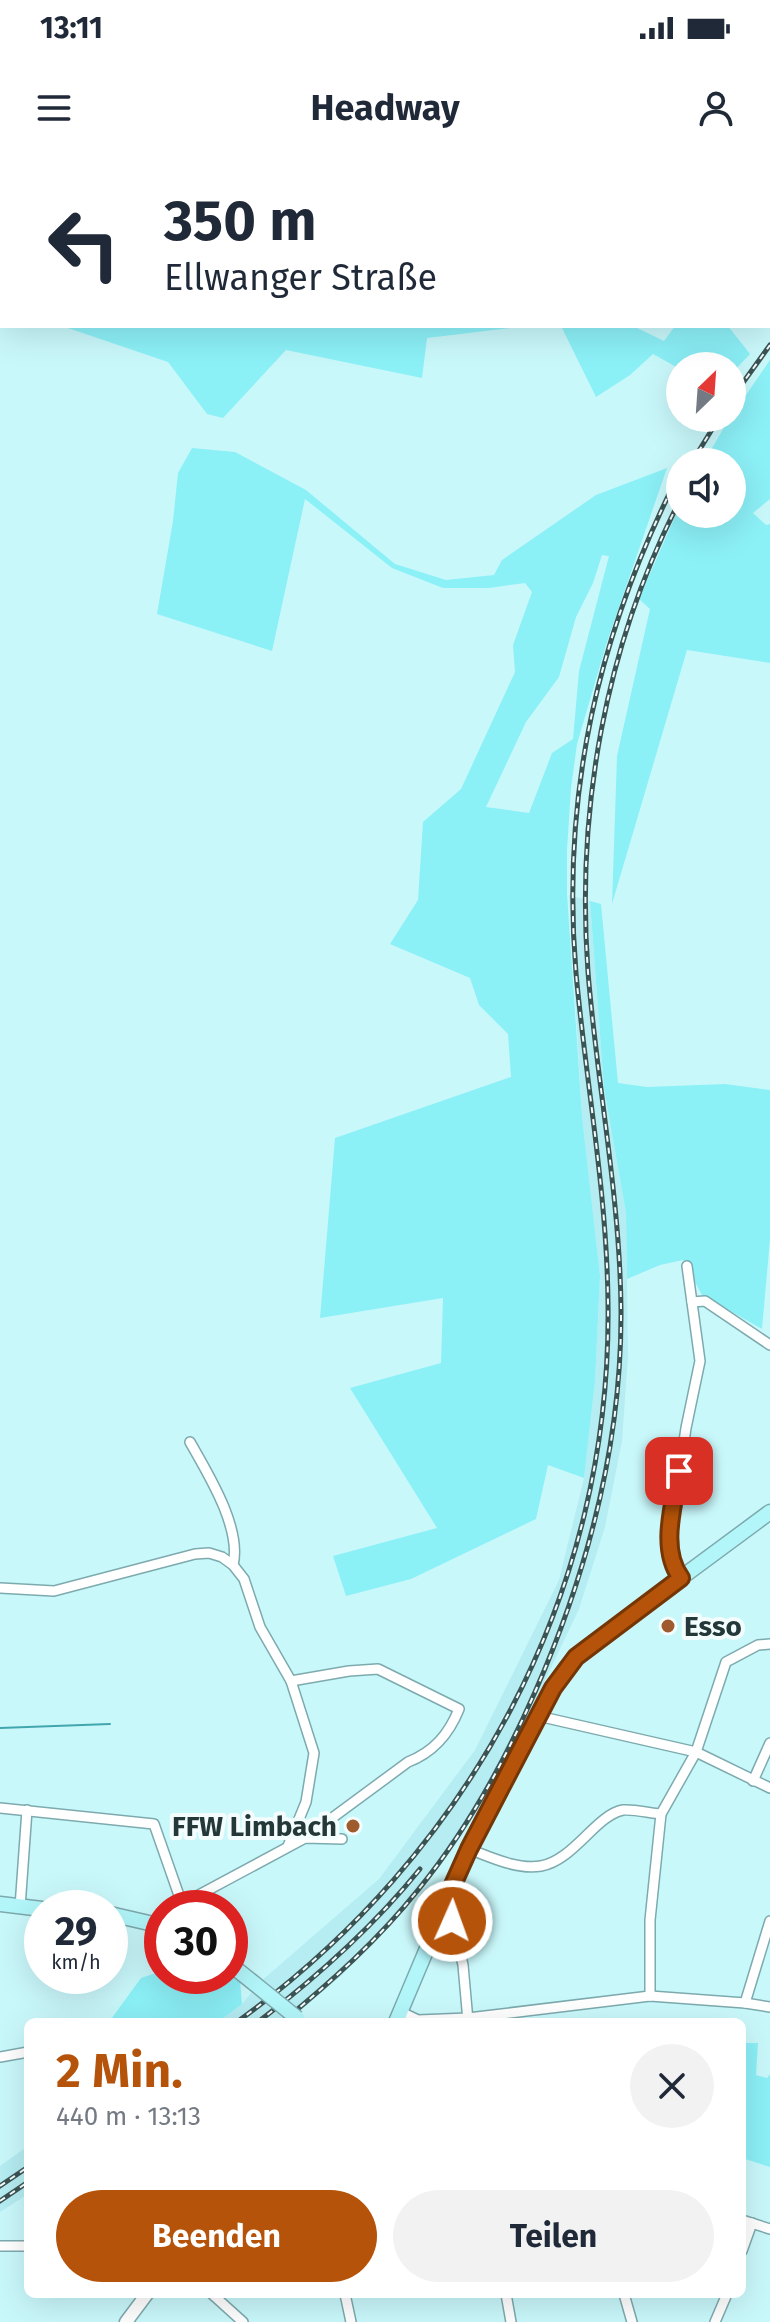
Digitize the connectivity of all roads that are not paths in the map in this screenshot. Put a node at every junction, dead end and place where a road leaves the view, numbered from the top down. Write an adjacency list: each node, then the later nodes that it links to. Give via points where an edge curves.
1 (687, 1266): 2 (street)
2 (692, 1302): 3 (street, via 705,1301); 7 (street, via 700,1361 669,1544)
3 (770, 1345)
4 (190, 1442): 6 (street, via 227,1520 236,1556)
5 (770, 1512): 7 (main road)
6 (233, 1565): 8 (street, via 209,1553 195,1554 54,1591); 10 (street)
7 (681, 1578): 11 (main road, via 576,1657)
8 (0, 1588)
9 (770, 1644): 13 (street, via 726,1662)
10 (291, 1681): 19 (street, via 378,1669 459,1709 427,1755 408,1762); 21 (street, via 314,1753 306,1802)
11 (538, 1716): 13 (street); 22 (main road)
12 (770, 1743): 14 (street)
13 (696, 1752): 14 (street); 18 (street)
14 (753, 1781): 15 (street)
15 (770, 1788)
16 (0, 1808): 17 (street)
17 (27, 1810): 23 (street, via 154,1824); 27 (street)
18 (661, 1814): 22 (street, via 624,1810 611,1815 566,1855 541,1866 509,1864); 31 (street, via 650,1920)
19 (305, 1838): 20 (street); 21 (street)
20 (342, 1839)
21 (288, 1846): 24 (street)
22 (469, 1849): 25 (main road)
23 (175, 1890)
24 (209, 1890)
25 (447, 1898): 34 (main road); 36 (street, via 463,1965)
26 (0, 1904): 27 (main road)
27 (20, 1907): 28 (main road)
28 (24, 1907)
29 (770, 1921): 32 (street)
30 (248, 1978): 35 (main road, bridge)
31 (650, 1996): 32 (street); 37 (street)
32 (745, 2003): 33 (street)
33 (770, 2007)
34 (399, 2017)
35 (297, 2018)
36 (468, 2018)
37 (483, 2018)
38 (24, 2053): 39 (street)
39 (0, 2057)
40 (747, 2222): 41 (street)
41 (770, 2229)
42 (0, 2246): 43 (street)
43 (24, 2246)
44 (144, 2298): 50 (street)
45 (216, 2298): 51 (street)
46 (346, 2298): 52 (street)
47 (507, 2298): 53 (street)
48 (625, 2298): 54 (street)
49 (725, 2298): 55 (street)
50 (126, 2322)
51 (243, 2322)
52 (351, 2322)
53 (511, 2322)
54 (632, 2322)
55 (715, 2322)

